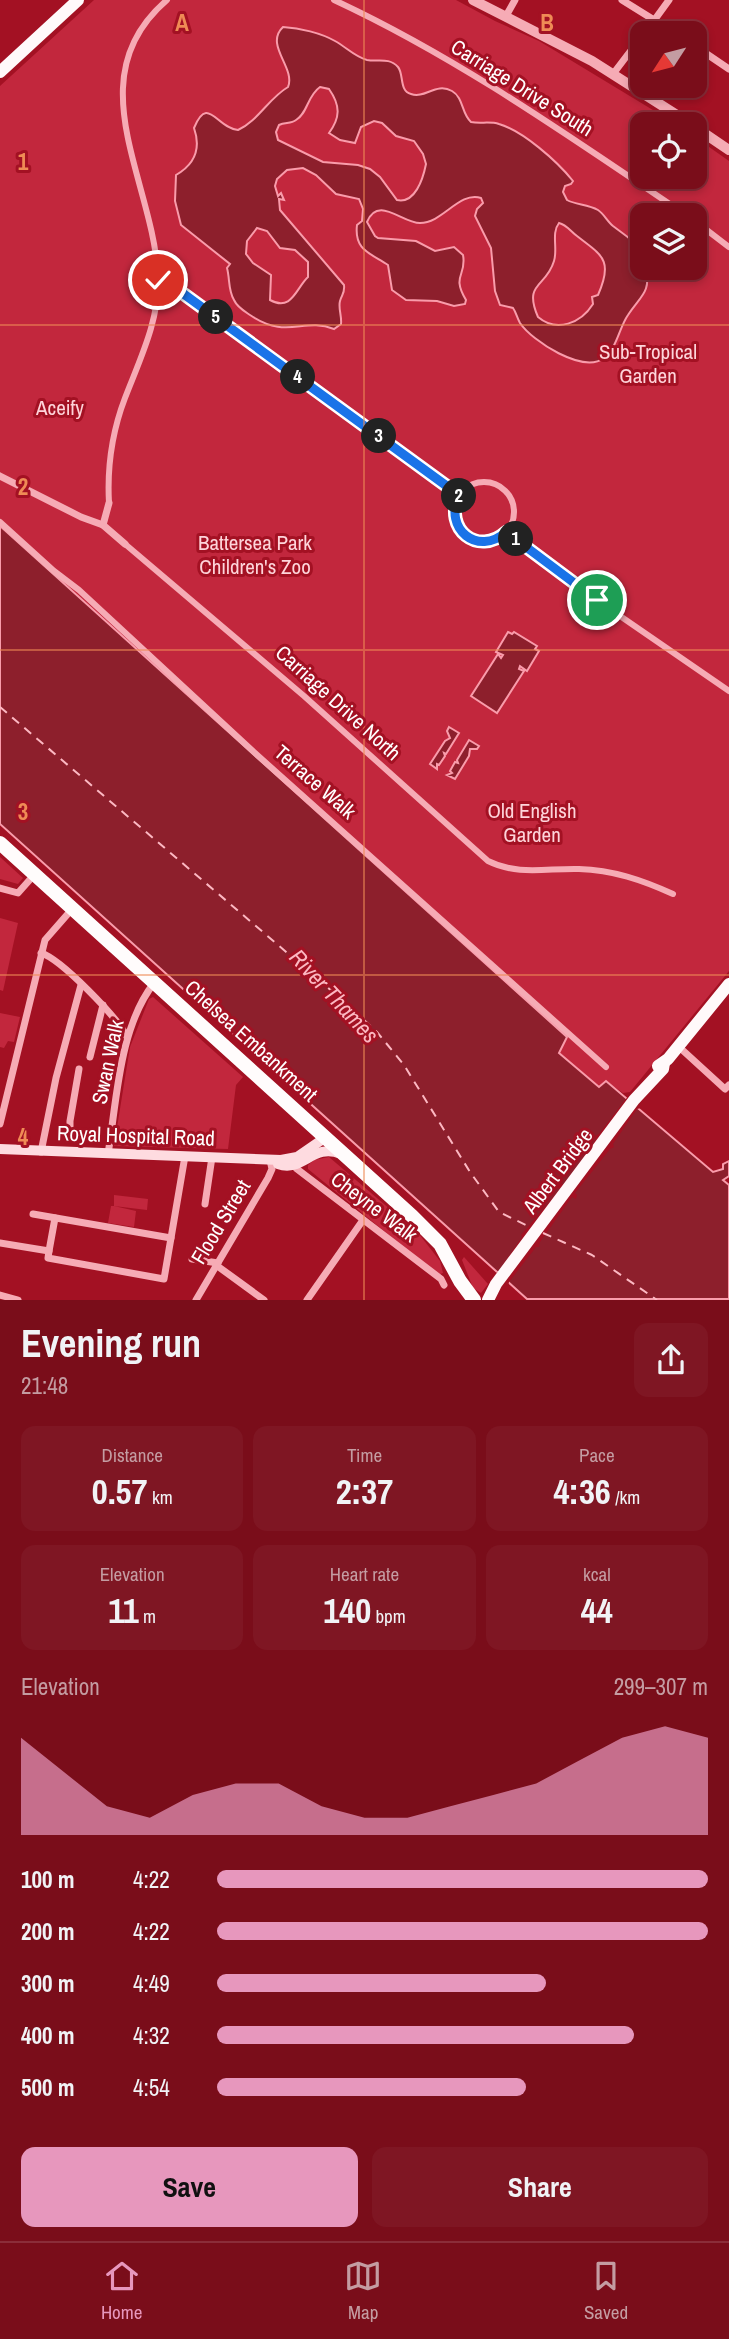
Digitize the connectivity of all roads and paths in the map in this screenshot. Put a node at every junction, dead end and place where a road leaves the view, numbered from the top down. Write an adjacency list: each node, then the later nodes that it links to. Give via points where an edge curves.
1 (79, 0): 13 (main road)
2 (167, 0): 21 (street, via 134,41 121,89 152,227)
3 (334, 0): 18 (street, Carriage Drive South, via 472,76)
4 (473, 0): 8 (street)
5 (515, 0): 8 (street)
6 (622, 0): 9 (street)
7 (669, 0): 9 (street)
8 (506, 16): 14 (street)
9 (655, 20)
10 (630, 52): 14 (street)
11 (707, 54): 12 (street)
12 (729, 69)
13 (0, 72)
14 (613, 74): 15 (street)
15 (673, 112)
16 (707, 135): 17 (street)
17 (729, 150)
18 (668, 203)
19 (707, 230): 20 (street)
20 (729, 247)
21 (158, 282): 23 (street, via 181,292); 24 (street, via 147,342 116,425)
22 (0, 476): 26 (street, Carriage Drive North)
23 (459, 495): 27 (street, via 456,522 468,537 486,542); 27 (street, via 481,482 505,491 513,506)
24 (109, 503): 26 (street)
25 (0, 522): 43 (street, Terrace Walk)
26 (103, 525): 28 (street, Carriage Drive North)
27 (506, 532): 29 (street)
28 (125, 544): 33 (street, Carriage Drive North, via 488,861 524,871 579,869 620,874)
29 (729, 691)
30 (0, 843): 31 (highway, Chelsea Embankment)
31 (35, 874): 32 (street, via 18,893); 34 (highway, Chelsea Embankment)
32 (0, 888)
33 (673, 894)
34 (73, 908): 35 (street, via 44,940); 36 (highway, Chelsea Embankment)
35 (41, 953): 38 (street); 47 (street)
36 (154, 983): 40 (street, Swan Walk); 46 (highway, Chelsea Embankment)
37 (729, 984): 41 (main road, Albert Bridge)
38 (81, 985): 39 (street); 52 (street)
39 (103, 1005): 40 (street); 42 (street)
40 (127, 1037): 53 (street, Swan Walk)
41 (678, 1046): 45 (street); 70 (main road, Albert Bridge, via 659,1064)
42 (90, 1057)
43 (606, 1068)
44 (79, 1069): 48 (street)
45 (727, 1087)
46 (307, 1120): 49 (highway, Chelsea Embankment); 51 (main road)
47 (0, 1124)
48 (71, 1137)
49 (326, 1137): 51 (main road, Royal Hospital Road); 55 (highway, Chelsea Embankment)
50 (0, 1149): 52 (main road, Royal Hospital Road)
51 (307, 1150): 58 (main road, Royal Hospital Road)
52 (41, 1152): 53 (main road, Royal Hospital Road)
53 (108, 1154): 54 (main road, Royal Hospital Road)
54 (185, 1156): 56 (main road, Royal Hospital Road); 63 (street)
55 (346, 1156): 58 (main road, Royal Hospital Road, via 322,1151); 68 (highway, Chelsea Embankment, via 433,1237)
56 (212, 1157): 57 (main road, Royal Hospital Road); 59 (street)
57 (270, 1160): 58 (main road, Royal Hospital Road); 67 (street, Flood Street, via 270,1173)
58 (292, 1162): 62 (street, Cheyne Walk)
59 (205, 1204)
60 (33, 1214): 61 (street)
61 (54, 1218): 63 (street); 65 (street)
62 (363, 1220): 68 (street, Cheyne Walk, via 443,1282); 75 (street)
63 (171, 1238): 65 (street, via 164,1279 48,1258)
64 (0, 1243): 65 (street)
65 (48, 1251)
66 (192, 1259): 67 (street)
67 (217, 1264): 73 (street, Flood Street); 74 (street)
68 (453, 1265): 69 (highway, Chelsea Embankment)
69 (460, 1281): 76 (highway, Chelsea Embankment); 77 (highway, Chelsea Embankment)
70 (489, 1294)
71 (0, 1296): 72 (street)
72 (18, 1300)
73 (196, 1300)
74 (264, 1300)
75 (307, 1300)
76 (463, 1300)
77 (474, 1300)

